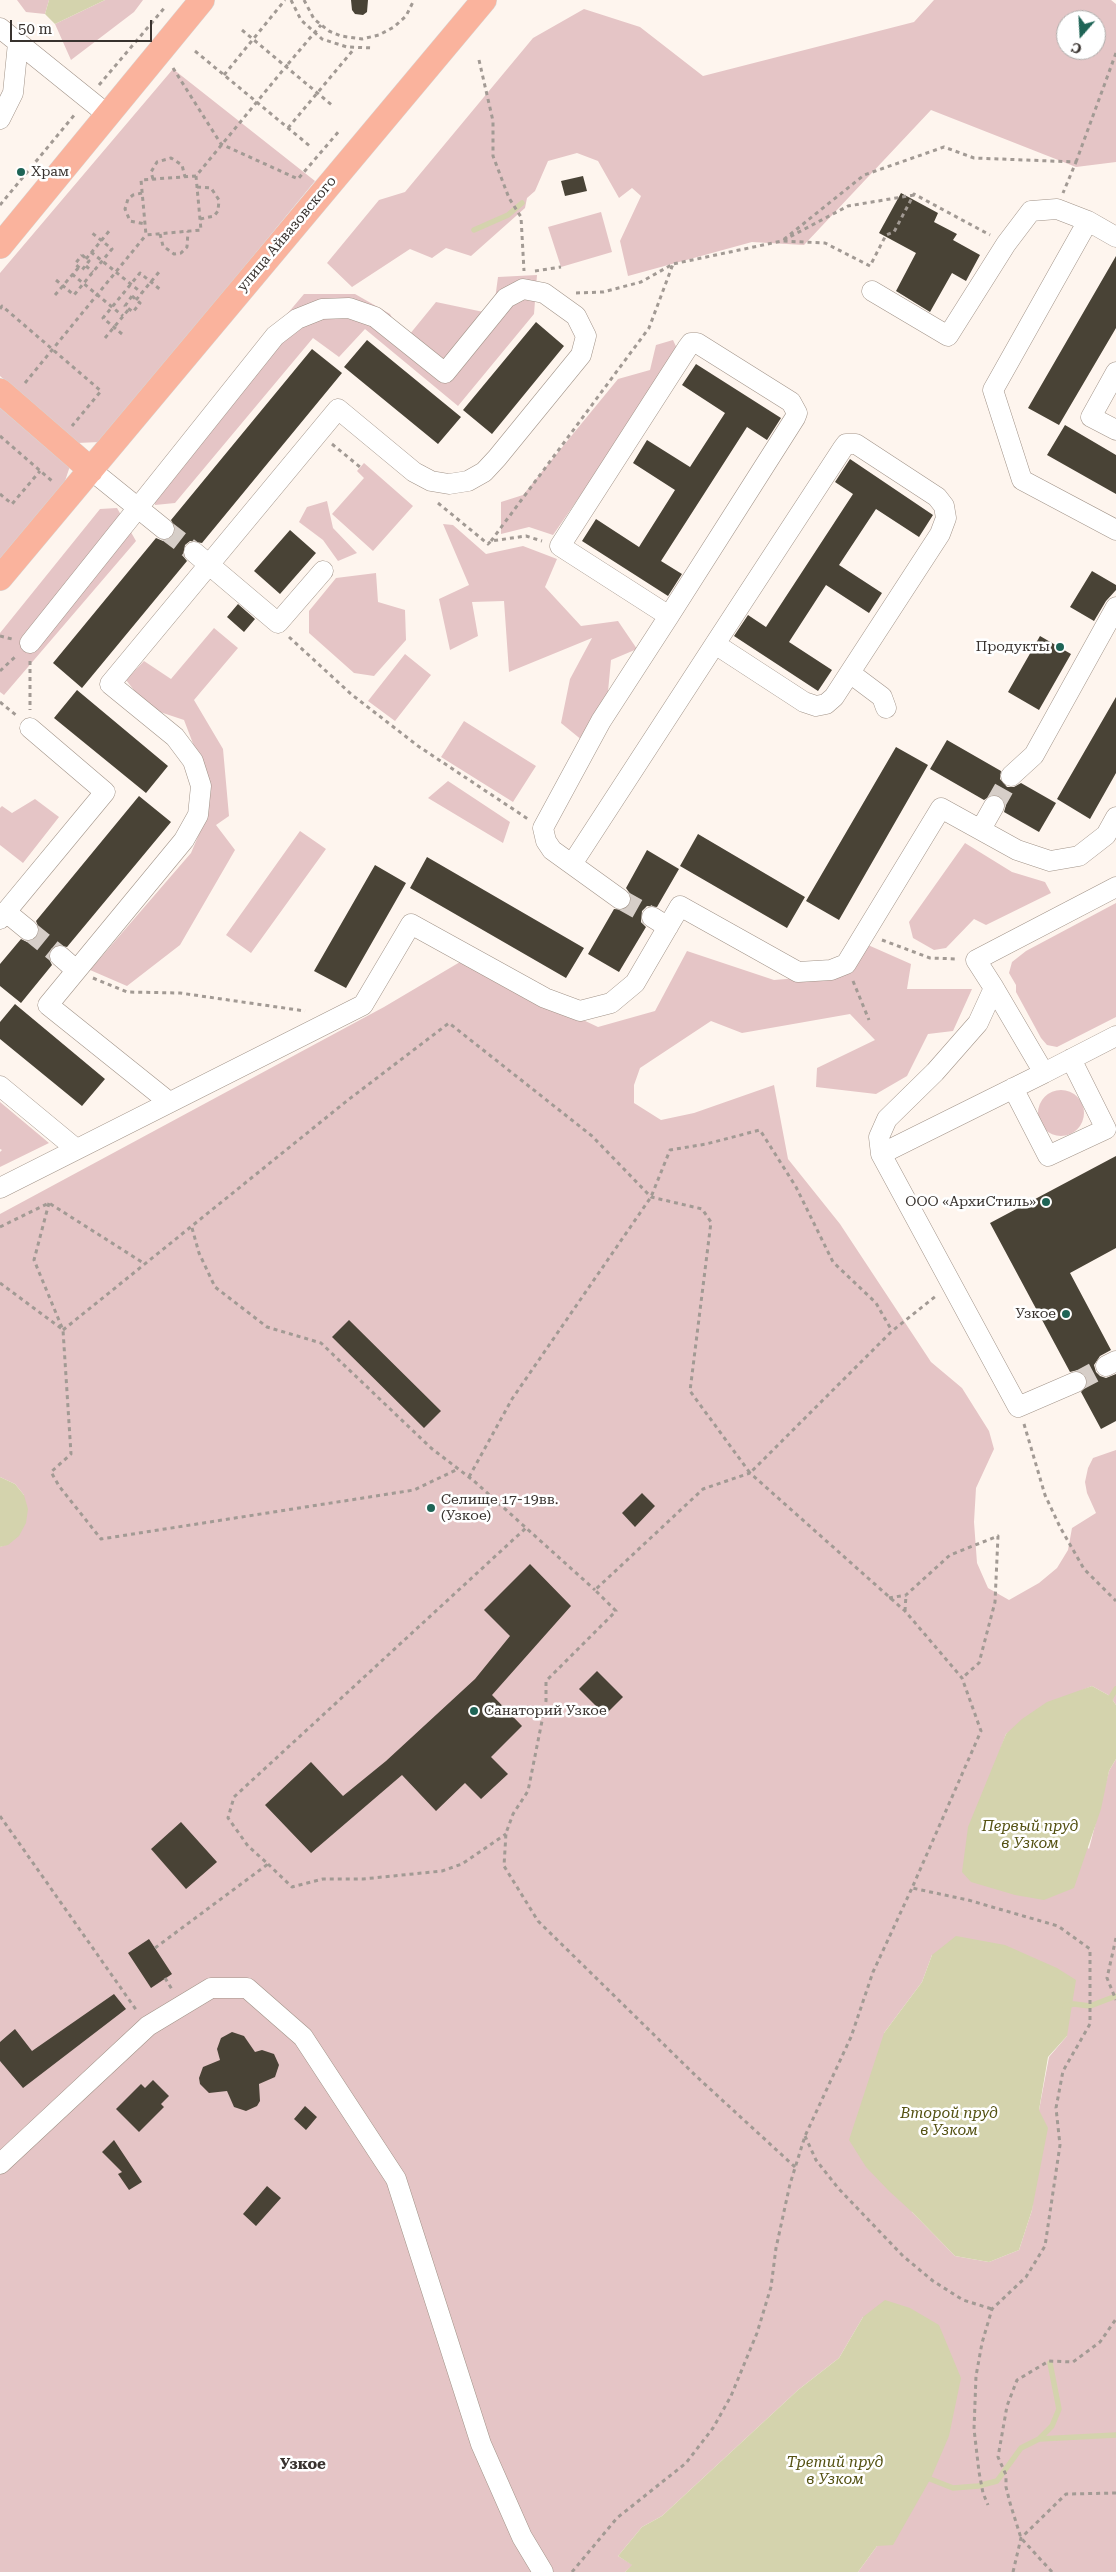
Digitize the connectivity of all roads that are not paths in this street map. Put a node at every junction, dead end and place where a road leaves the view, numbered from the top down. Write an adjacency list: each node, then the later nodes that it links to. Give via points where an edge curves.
1 (202, 0): 5 (main road)
2 (484, 0): 14 (main road, улица Айвазовского)
3 (0, 28): 4 (lane)
4 (18, 43): 5 (lane); 6 (lane, via 13,93)
5 (108, 115): 9 (main road)
6 (0, 119)
7 (1088, 221): 8 (lane); 10 (lane, via 1056,209 1031,211 1006,244 948,336); 17 (lane, via 993,390 1022,480)
8 (1116, 237)
9 (0, 246)
10 (872, 291)
11 (1116, 372): 13 (lane, via 1091,417)
12 (5, 396): 14 (main road)
13 (1116, 430)
14 (91, 470): 15 (lane); 20 (main road, улица Айвазовского)
15 (137, 508): 16 (lane); 18 (lane, via 275,336 297,319 322,309 349,308 375,317 445,373 506,298 523,289 544,293 576,316 586,336 580,355 484,472 468,481 449,484 431,481 414,472 338,409); 23 (lane)
16 (164, 529)
17 (1116, 530)
18 (201, 558): 19 (lane, via 278,623); 38 (lane, via 110,684 175,736 193,761 201,786 198,816 184,840)
19 (323, 572)
20 (0, 578)
21 (1116, 607): 28 (lane, via 1034,755)
22 (669, 616): 22 (lane, via 795,418 796,407 703,346 691,343 560,546); 32 (lane, via 601,721 543,828 552,850)
23 (30, 642)
24 (715, 644): 25 (lane, via 804,702 816,706 826,704 834,697); 25 (lane, via 843,448 846,444 856,444 937,497 944,506 946,518 940,534); 32 (lane)
25 (850, 673): 26 (lane, via 882,697)
26 (886, 708)
27 (30, 728): 35 (lane, via 105,792)
28 (1011, 776)
29 (994, 806): 31 (lane)
30 (1116, 818): 31 (lane, via 1106,835 1079,856 1050,861 1016,850)
31 (981, 829): 45 (lane, via 941,808 846,964 831,970 798,972 680,906 660,922 635,983 611,1003 580,1011 545,998 411,924 364,1005)
32 (572, 864): 34 (lane)
33 (1116, 887): 39 (lane, via 976,960)
34 (620, 898)
35 (3, 916): 36 (lane)
36 (28, 930)
37 (60, 956): 38 (lane)
38 (76, 970): 45 (lane, via 48,1005)
39 (994, 988): 42 (lane); 47 (lane, via 978,1023 936,1072 888,1119 879,1137)
40 (1116, 1036): 41 (lane)
41 (1071, 1059): 42 (lane); 44 (lane, via 1106,1128 1048,1156)
42 (1044, 1073): 44 (lane)
43 (0, 1086): 46 (lane)
44 (1013, 1088): 47 (lane)
45 (169, 1102): 46 (lane)
46 (75, 1148): 48 (lane)
47 (881, 1154): 49 (lane, via 1018,1407)
48 (0, 1188)
49 (1076, 1382)
50 (0, 2164): 51 (lane, via 148,2026 211,1988 247,1988 303,2037 396,2179 481,2444 522,2536)
51 (543, 2572)

